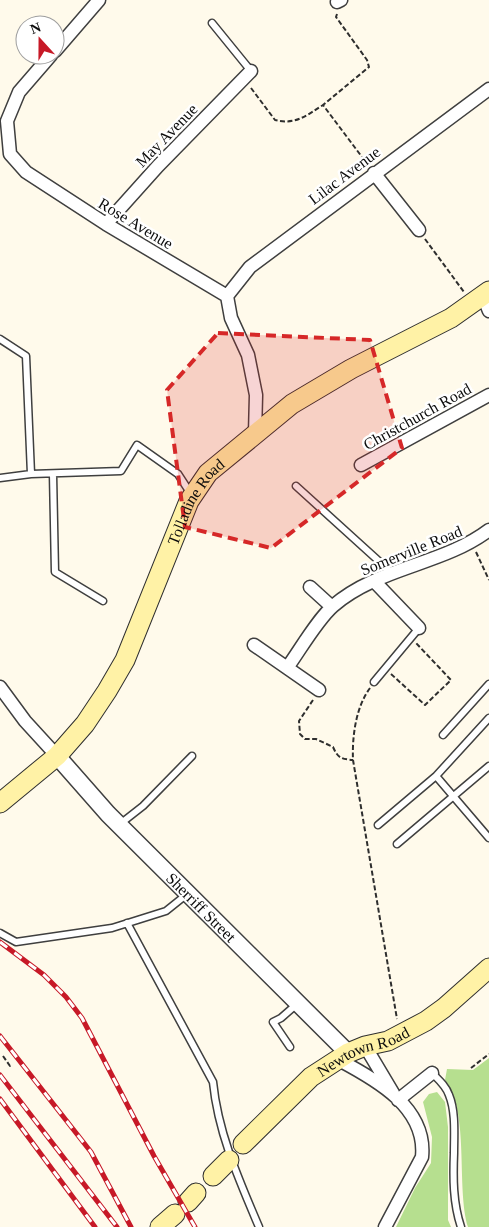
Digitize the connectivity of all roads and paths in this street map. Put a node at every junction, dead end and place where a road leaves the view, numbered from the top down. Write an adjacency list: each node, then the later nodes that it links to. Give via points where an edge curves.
1 (99, 0): 4 (street)
2 (339, 1): 8 (path, via 336,17 369,67)
3 (212, 23): 6 (lane)
4 (65, 39)
5 (42, 65): 10 (street, Rose Avenue, via 19,92 7,121 10,154 26,172)
6 (247, 75): 8 (path, via 275,120 288,123 299,120); 10 (street, May Avenue)
7 (489, 89): 9 (street, Lilac Avenue)
8 (323, 105): 9 (path)
9 (374, 173): 11 (street); 12 (street, Lilac Avenue, via 250,267)
10 (106, 224): 12 (street, Rose Avenue)
11 (418, 230): 13 (path)
12 (227, 296): 16 (street, via 231,318 250,363 256,395)
13 (484, 300): 16 (main road, Tolladine Road, via 350,369 292,404)
14 (0, 338): 18 (lane, via 26,356)
15 (489, 396): 17 (street, Christchurch Road)
16 (255, 434): 22 (main road, Tolladine Road, via 208,473)
17 (361, 465)
18 (31, 474): 19 (lane); 20 (lane)
19 (53, 474): 22 (lane, via 121,472 137,445 178,474); 29 (lane, via 55,572)
20 (0, 478)
21 (296, 486): 25 (lane)
22 (192, 496): 41 (main road, Tolladine Road, via 125,660 85,724)
23 (489, 530): 24 (street, Somerville Road)
24 (472, 543): 25 (street, Somerville Road); 26 (path)
25 (392, 573): 27 (street, Somerville Road)
26 (489, 580)
27 (374, 581): 30 (street, Somerville Road, via 364,584); 31 (street)
28 (310, 587): 30 (street)
29 (103, 600)
30 (332, 607): 33 (street, Somerville Road)
31 (415, 633): 34 (lane); 34 (path, via 451,680 425,705)
32 (254, 645): 33 (street)
33 (287, 668): 38 (street)
34 (385, 669): 35 (lane)
35 (374, 682): 43 (path, via 361,700)
36 (489, 684): 40 (lane)
37 (0, 687): 41 (street)
38 (319, 690): 43 (path, via 298,721 300,734 305,739 333,747 342,759)
39 (489, 718): 45 (lane)
40 (443, 734)
41 (57, 756): 47 (main road, Tolladine Road); 48 (street, Sherriff Street)
42 (192, 756): 48 (lane, via 143,806)
43 (353, 760): 57 (path, via 395,1012)
44 (489, 766): 46 (lane)
45 (436, 776): 46 (lane); 49 (lane)
46 (454, 795): 50 (lane); 51 (lane)
47 (0, 803)
48 (119, 825): 52 (street, Sherriff Street)
49 (378, 825)
50 (489, 838)
51 (396, 844)
52 (188, 894): 53 (lane, via 166,911); 56 (street, Sherriff Street)
53 (127, 924): 54 (lane, via 16,942); 72 (lane, via 213,1082 216,1109 238,1180)
54 (0, 933)
55 (489, 968): 57 (main road, Newtown Road, via 444,1008)
56 (297, 1004): 59 (lane, via 273,1022); 62 (street, Sherriff Street)
57 (402, 1035): 58 (main road, Newtown Road)
58 (366, 1046): 62 (main road, Newtown Road); 66 (street)
59 (290, 1047)
60 (489, 1054): 64 (path)
61 (3, 1056): 63 (path, via 10,1066)
62 (343, 1056): 66 (street); 67 (main road, Newtown Road, via 311,1077)
63 (12, 1064)
64 (471, 1068)
65 (432, 1073): 66 (street); 74 (lane, via 450,1096 454,1122 455,1194)
66 (397, 1098): 73 (street, via 417,1120 424,1145 422,1157)
67 (243, 1144)
68 (229, 1160): 69 (main road)
69 (213, 1176)
70 (186, 1203): 71 (main road)
71 (160, 1227)
72 (259, 1227)
73 (385, 1227)
74 (461, 1227)

